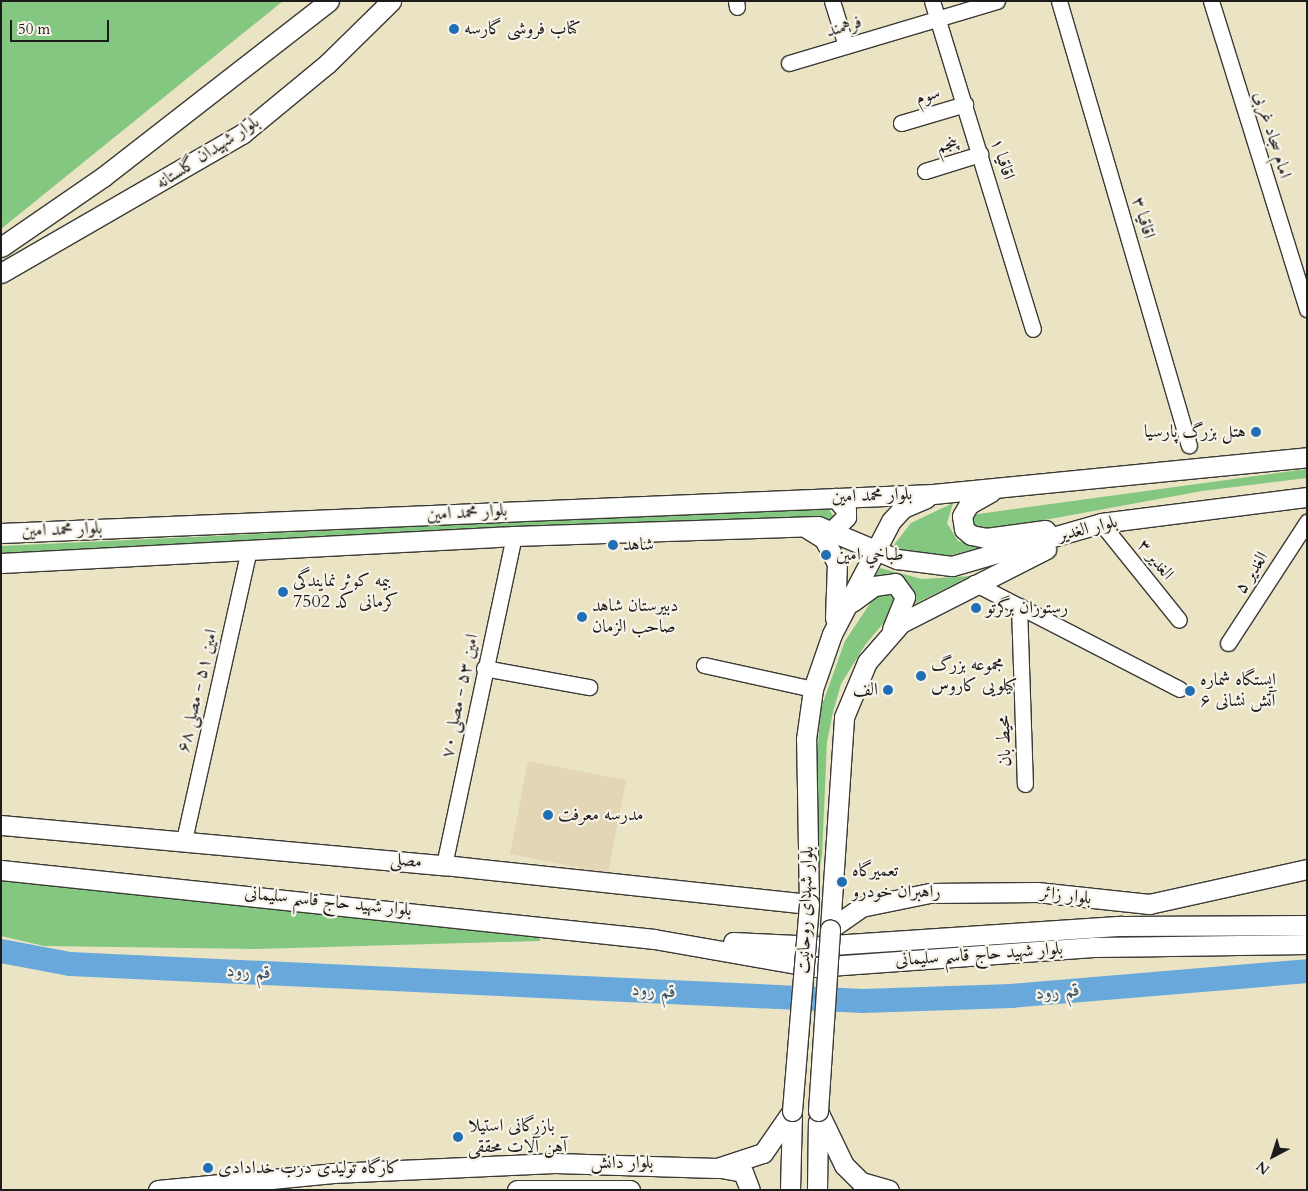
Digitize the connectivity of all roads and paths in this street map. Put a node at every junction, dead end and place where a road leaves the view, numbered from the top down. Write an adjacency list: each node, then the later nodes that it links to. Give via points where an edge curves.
1 (329, 1): 15 (main road, via 95,183)
2 (391, 1): 16 (main road, بلوار شهیدان گلستانه, via 327,64 242,134)
3 (832, 1): 9 (street)
4 (932, 1): 8 (street, اقاقیا ۱)
5 (997, 1): 8 (street, فرهمند)
6 (1059, 1): 19 (street, اقاقیا ۳)
7 (1211, 1): 17 (street, امام سجاد غربی)
8 (938, 19): 9 (street, فرهمند); 11 (street, اقاقیا ۱)
9 (846, 46): 10 (street, فرهمند)
10 (789, 64)
11 (965, 104): 12 (street, سوم); 13 (street, اقاقیا ۱)
12 (901, 123)
13 (980, 154): 14 (street, پنجم); 18 (street, اقاقیا ۱)
14 (925, 171)
15 (1, 247)
16 (1, 273)
17 (1307, 309)
18 (1033, 329)
19 (1189, 445)
20 (1307, 457): 21 (main road)
21 (1010, 487): 22 (main road); 26 (main road, via 969,504 962,516 964,529 986,538)
22 (933, 494): 24 (main road, بلوار محمد امین); 32 (main road, via 903,508)
23 (1307, 497): 26 (main road, بلوار الغدیر)
24 (836, 498): 28 (main road, via 846,518); 29 (main road, بلوار محمد امین)
25 (1307, 522): 40 (street, الغدیر ۵)
26 (1101, 523): 32 (main road, بلوار الغدیر, via 952,566 920,565); 34 (main road); 37 (street, الغدیر ۳)
27 (795, 526): 28 (main road, بلوار محمد امین); 30 (main road, بلوار محمد امین); 38 (main road, via 824,539 835,556 839,593)
28 (832, 531): 32 (main road, بلوار الغدیر)
29 (1, 533)
30 (514, 536): 31 (main road, بلوار محمد امین); 42 (street, امین ۵۳ - مصلی ۷۰)
31 (249, 550): 33 (main road, بلوار محمد امین); 48 (street, امین ۵۱ - مصلی ۶۸)
32 (875, 550): 36 (main road)
33 (1, 564)
34 (974, 583): 35 (street); 39 (main road)
35 (1019, 606): 45 (street); 46 (street, محیط بان)
36 (846, 607): 38 (main road); 39 (main road, via 874,586 895,583 905,598)
37 (1179, 620)
38 (832, 634): 44 (main road, بلوار شهدای روحانیت)
39 (889, 635): 54 (main road, بلوار شهدای روحانیت, via 867,662 844,717)
40 (1228, 644)
41 (704, 665): 44 (street)
42 (484, 668): 43 (street); 49 (street, امین ۵۳ - مصلی ۷۰)
43 (589, 687)
44 (813, 689): 52 (main road, بلوار شهدای روحانیت, via 806,738)
45 (1179, 689)
46 (1025, 784)
47 (1, 825): 48 (main road, مصلی)
48 (184, 840): 49 (main road, مصلی)
49 (444, 864): 52 (main road, مصلی)
50 (1307, 869): 54 (main road, بلوار زائر, via 1149,904 1037,892 930,892 861,907)
51 (1, 870): 55 (main road, بلوار شهید حاج قاسم سلیمانی)
52 (810, 904): 57 (main road, بلوار شهدای روحانیت, bridge)
53 (1307, 925): 55 (main road, بلوار شهید حاج قاسم سلیمانی, via 1121,926 817,946)
54 (830, 929): 58 (main road, بلوار شهدای روحانیت, bridge)
55 (654, 939): 56 (main road, بلوار شهید حاج قاسم سلیمانی, via 815,967 1093,947)
56 (1307, 944)
57 (792, 1111): 59 (main road, بلوار دانش, via 763,1152); 65 (main road, بلوار شهدای روحانیت)
58 (818, 1111): 60 (main road, via 832,1148); 66 (main road, بلوار شهدای روحانیت)
59 (717, 1168): 61 (main road, بلوار دانش, via 555,1163 334,1173); 64 (main road, via 743,1172)
60 (866, 1186): 67 (main road)
61 (158, 1190)
62 (517, 1190): 63 (main road, بلوار دانش)
63 (630, 1190)
64 (750, 1190)
65 (790, 1190)
66 (817, 1190)
67 (889, 1190)

